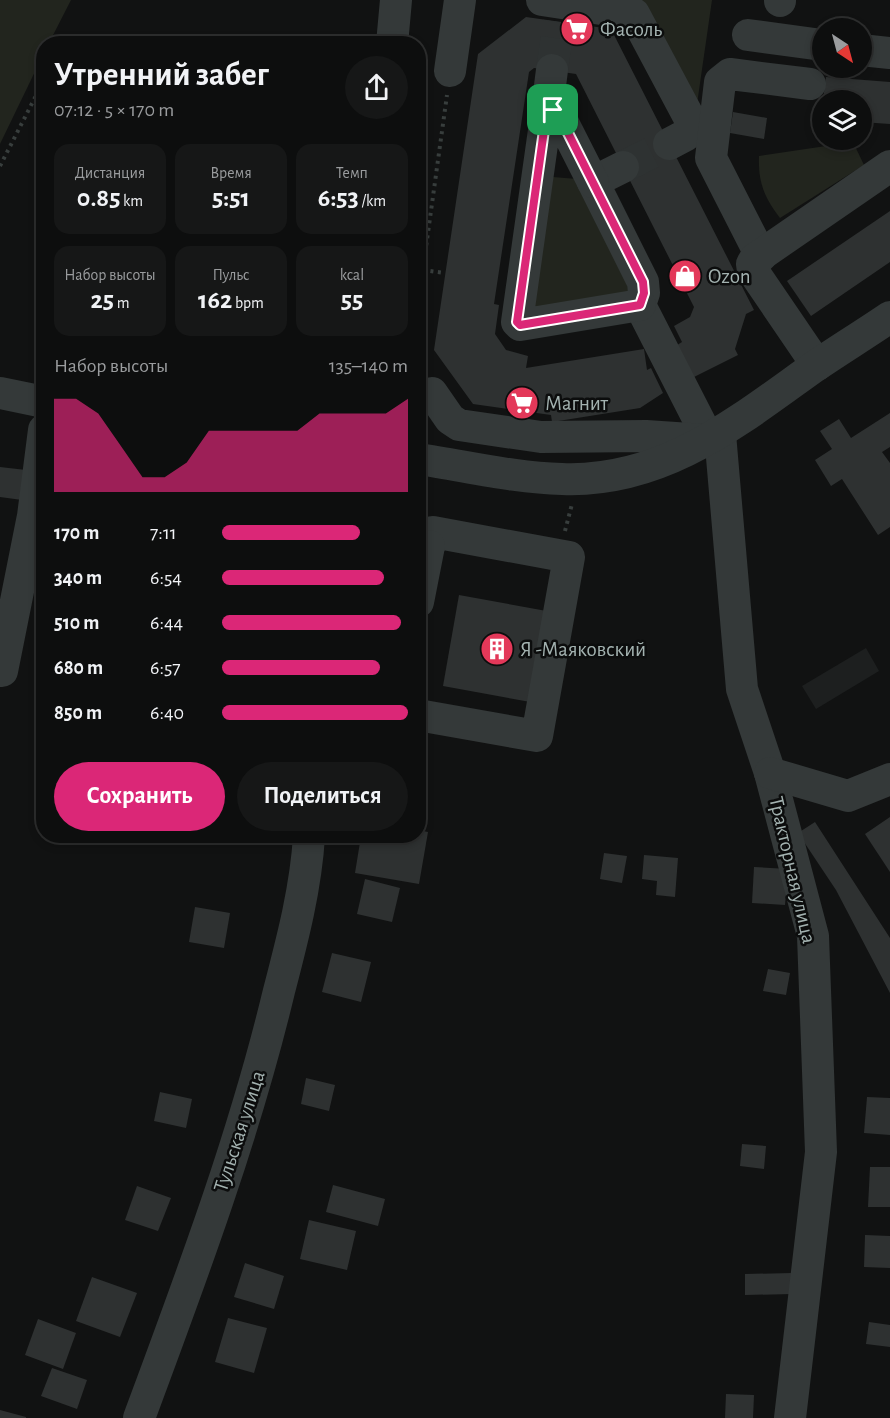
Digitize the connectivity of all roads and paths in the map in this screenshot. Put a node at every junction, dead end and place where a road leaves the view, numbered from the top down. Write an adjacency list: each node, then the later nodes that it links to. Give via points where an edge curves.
1 (396, 0): 5 (street)
2 (460, 0): 10 (street)
3 (554, 8): 14 (street, via 634,14 691,121 686,135)
4 (748, 35): 6 (street)
5 (393, 36)
6 (812, 44)
7 (872, 51): 8 (street)
8 (890, 53)
9 (552, 70): 13 (street)
10 (450, 71): 19 (path)
11 (810, 84): 20 (street, via 730,74 720,82 711,158)
12 (36, 96): 15 (path)
13 (547, 109): 18 (street, via 558,113); 23 (street, via 517,322 520,325)
14 (669, 144)
15 (0, 166)
16 (890, 166): 20 (street)
17 (623, 167): 18 (street)
18 (593, 182): 23 (street, via 643,282)
19 (426, 248)
20 (760, 256): 25 (street, via 752,264 753,271)
21 (426, 270): 22 (path)
22 (445, 273)
23 (640, 305): 29 (street)
24 (890, 317): 25 (street)
25 (817, 365): 29 (street)
26 (0, 393): 28 (street)
27 (432, 393): 29 (street, via 450,419 459,425 542,437)
28 (36, 400)
29 (715, 437): 30 (street, via 644,467 583,478 563,479); 37 (street, Тракторная улица, via 742,689)
30 (426, 460)
31 (36, 493): 35 (street)
32 (568, 513): 33 (path)
33 (564, 538)
34 (426, 542): 36 (street, via 433,532 569,557 537,736)
35 (2, 671)
36 (426, 716)
37 (770, 772): 38 (street, via 848,796); 41 (street, Тракторная улица, via 813,936 821,1152)
38 (890, 779)
39 (308, 843): 40 (street, Тульская улица, via 288,954 264,1054 190,1281)
40 (139, 1418)
41 (790, 1418)

